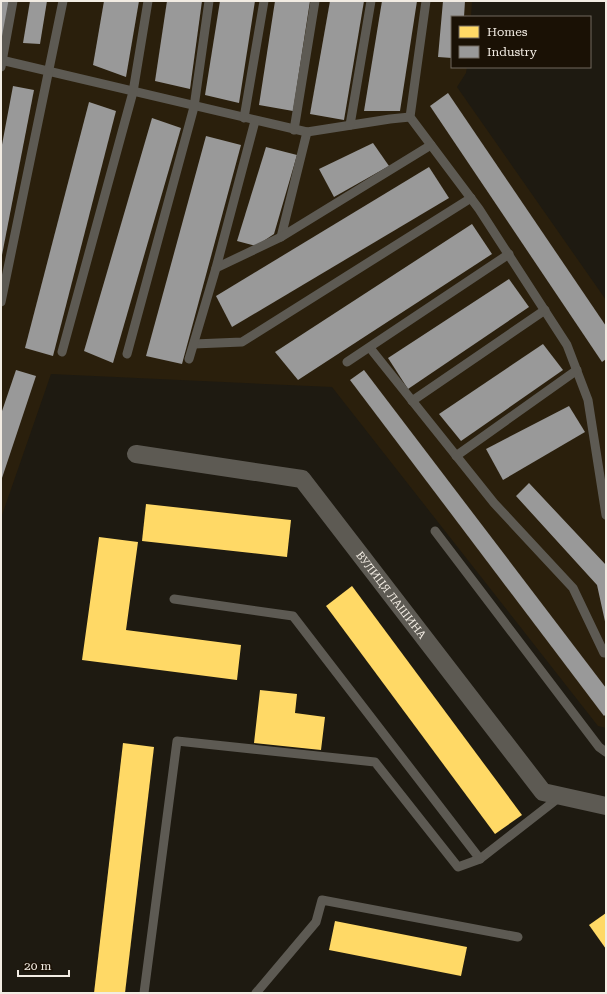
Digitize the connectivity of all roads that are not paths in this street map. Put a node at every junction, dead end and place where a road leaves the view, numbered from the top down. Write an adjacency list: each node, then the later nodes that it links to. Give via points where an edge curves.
1 (13, 1): 9 (lane)
2 (63, 1): 10 (lane)
3 (148, 1): 11 (lane)
4 (209, 1): 12 (lane)
5 (264, 1): 14 (lane)
6 (315, 1): 17 (lane)
7 (370, 1): 16 (lane)
8 (426, 1): 13 (lane)
9 (1, 62): 10 (lane)
10 (49, 71): 11 (lane); 24 (lane)
11 (133, 92): 12 (lane); 28 (lane)
12 (194, 106): 14 (lane); 29 (lane)
13 (410, 117): 16 (lane); 19 (lane)
14 (244, 118): 15 (lane)
15 (255, 121): 17 (lane); 23 (lane)
16 (350, 125): 18 (lane)
17 (294, 130): 18 (lane)
18 (307, 132): 21 (lane)
19 (431, 145): 20 (lane); 21 (lane)
20 (471, 198): 22 (lane); 26 (lane, via 242,342)
21 (281, 237): 23 (lane)
22 (509, 254): 25 (lane); 27 (lane)
23 (216, 268): 26 (lane)
24 (1, 302)
25 (545, 310): 32 (lane, via 567,345); 33 (lane)
26 (194, 344): 30 (lane)
27 (370, 348): 31 (lane); 33 (lane)
28 (62, 352)
29 (127, 354)
30 (189, 358)
31 (347, 362)
32 (577, 370): 35 (lane); 36 (lane, via 588,400)
33 (412, 401): 35 (lane)
34 (136, 454): 41 (street, ВУЛИЦЯ ЛАШИНА, via 302,479 543,792)
35 (456, 456): 39 (lane, via 494,503 573,588)
36 (606, 515)
37 (435, 531): 40 (lane, via 599,747)
38 (174, 599): 43 (lane, via 293,616)
39 (606, 653)
40 (606, 752)
41 (561, 796): 42 (street, ВУЛИЦЯ ЛАШИНА); 43 (lane)
42 (606, 806)
43 (480, 859): 45 (lane, via 458,867 375,762 177,741)
44 (518, 937): 46 (lane, via 322,900 316,922)
45 (144, 993)
46 (256, 993)

